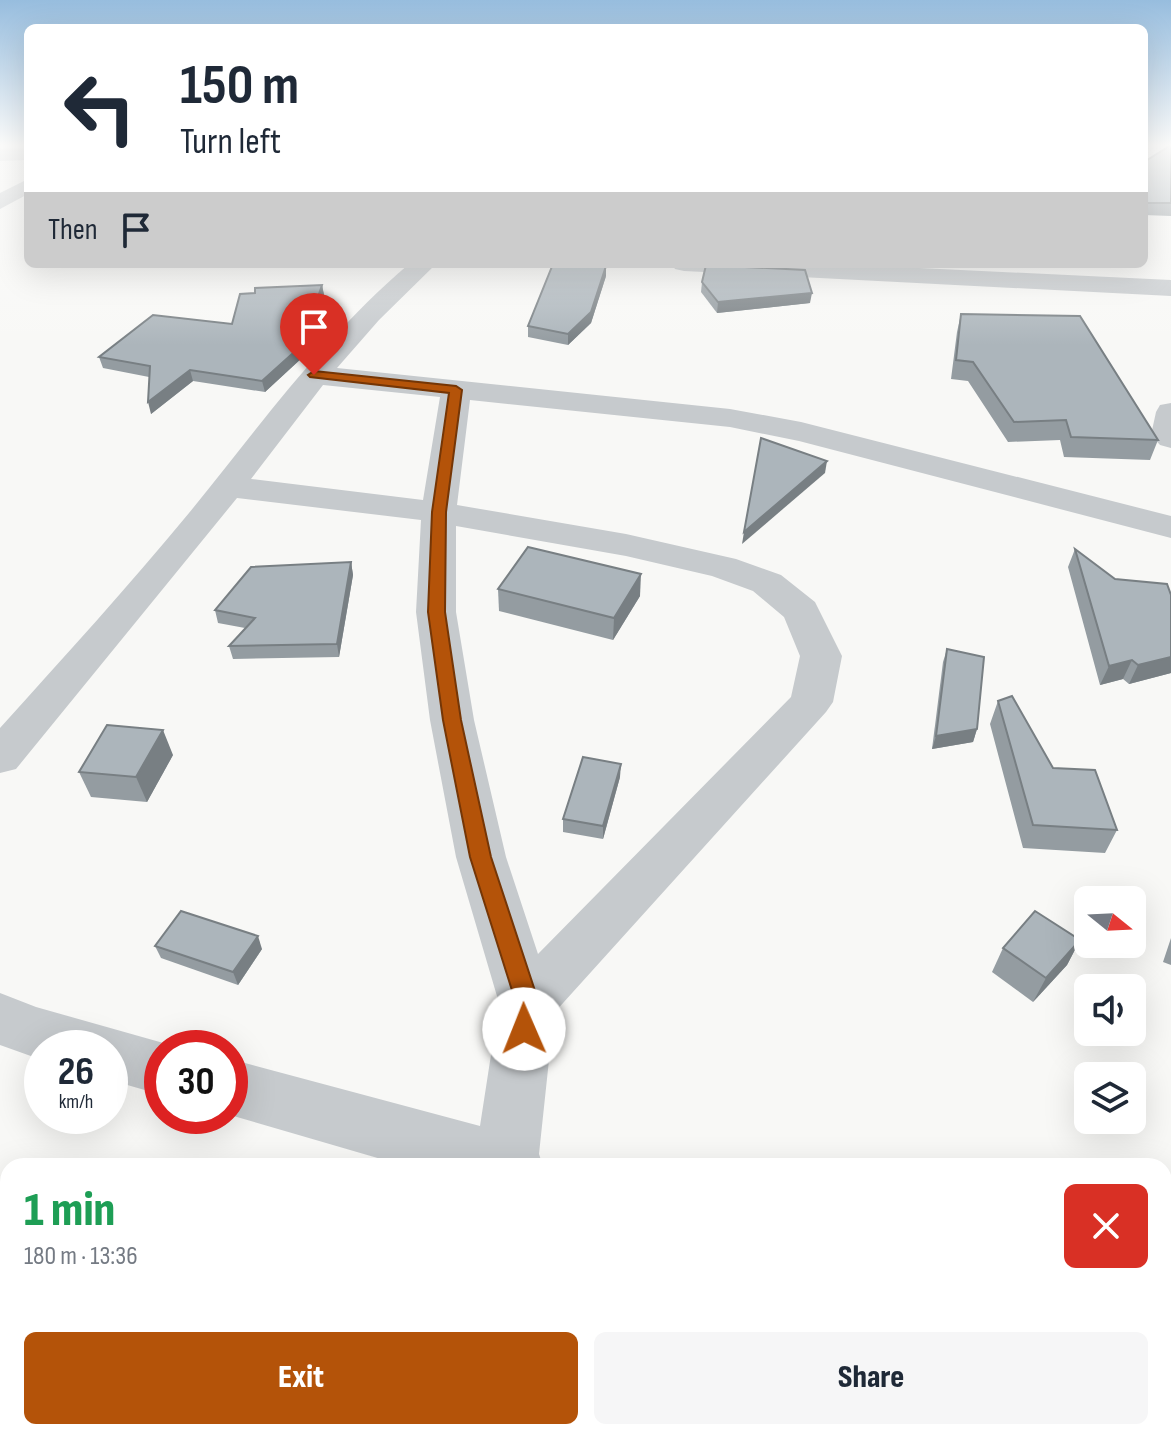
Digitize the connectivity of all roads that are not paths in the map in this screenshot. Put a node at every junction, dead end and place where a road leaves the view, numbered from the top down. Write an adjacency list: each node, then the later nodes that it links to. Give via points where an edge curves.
1 (419, 268): 4 (street, via 391,290)
2 (765, 268): 3 (street)
3 (1171, 288)
4 (314, 375): 5 (street); 8 (street)
5 (456, 390): 9 (street); 10 (street, via 730,418)
6 (1171, 412): 7 (street)
7 (1171, 438)
8 (229, 487): 9 (street); 11 (street)
9 (439, 512): 12 (street, via 436,612 452,720 481,857); 12 (street, via 626,545 767,583 801,611 821,656 811,702)
10 (1171, 527)
11 (0, 757)
12 (527, 1003): 17 (street)
13 (0, 1018): 14 (street)
14 (28, 1030)
15 (248, 1092): 16 (street)
16 (484, 1158)
17 (510, 1158)

